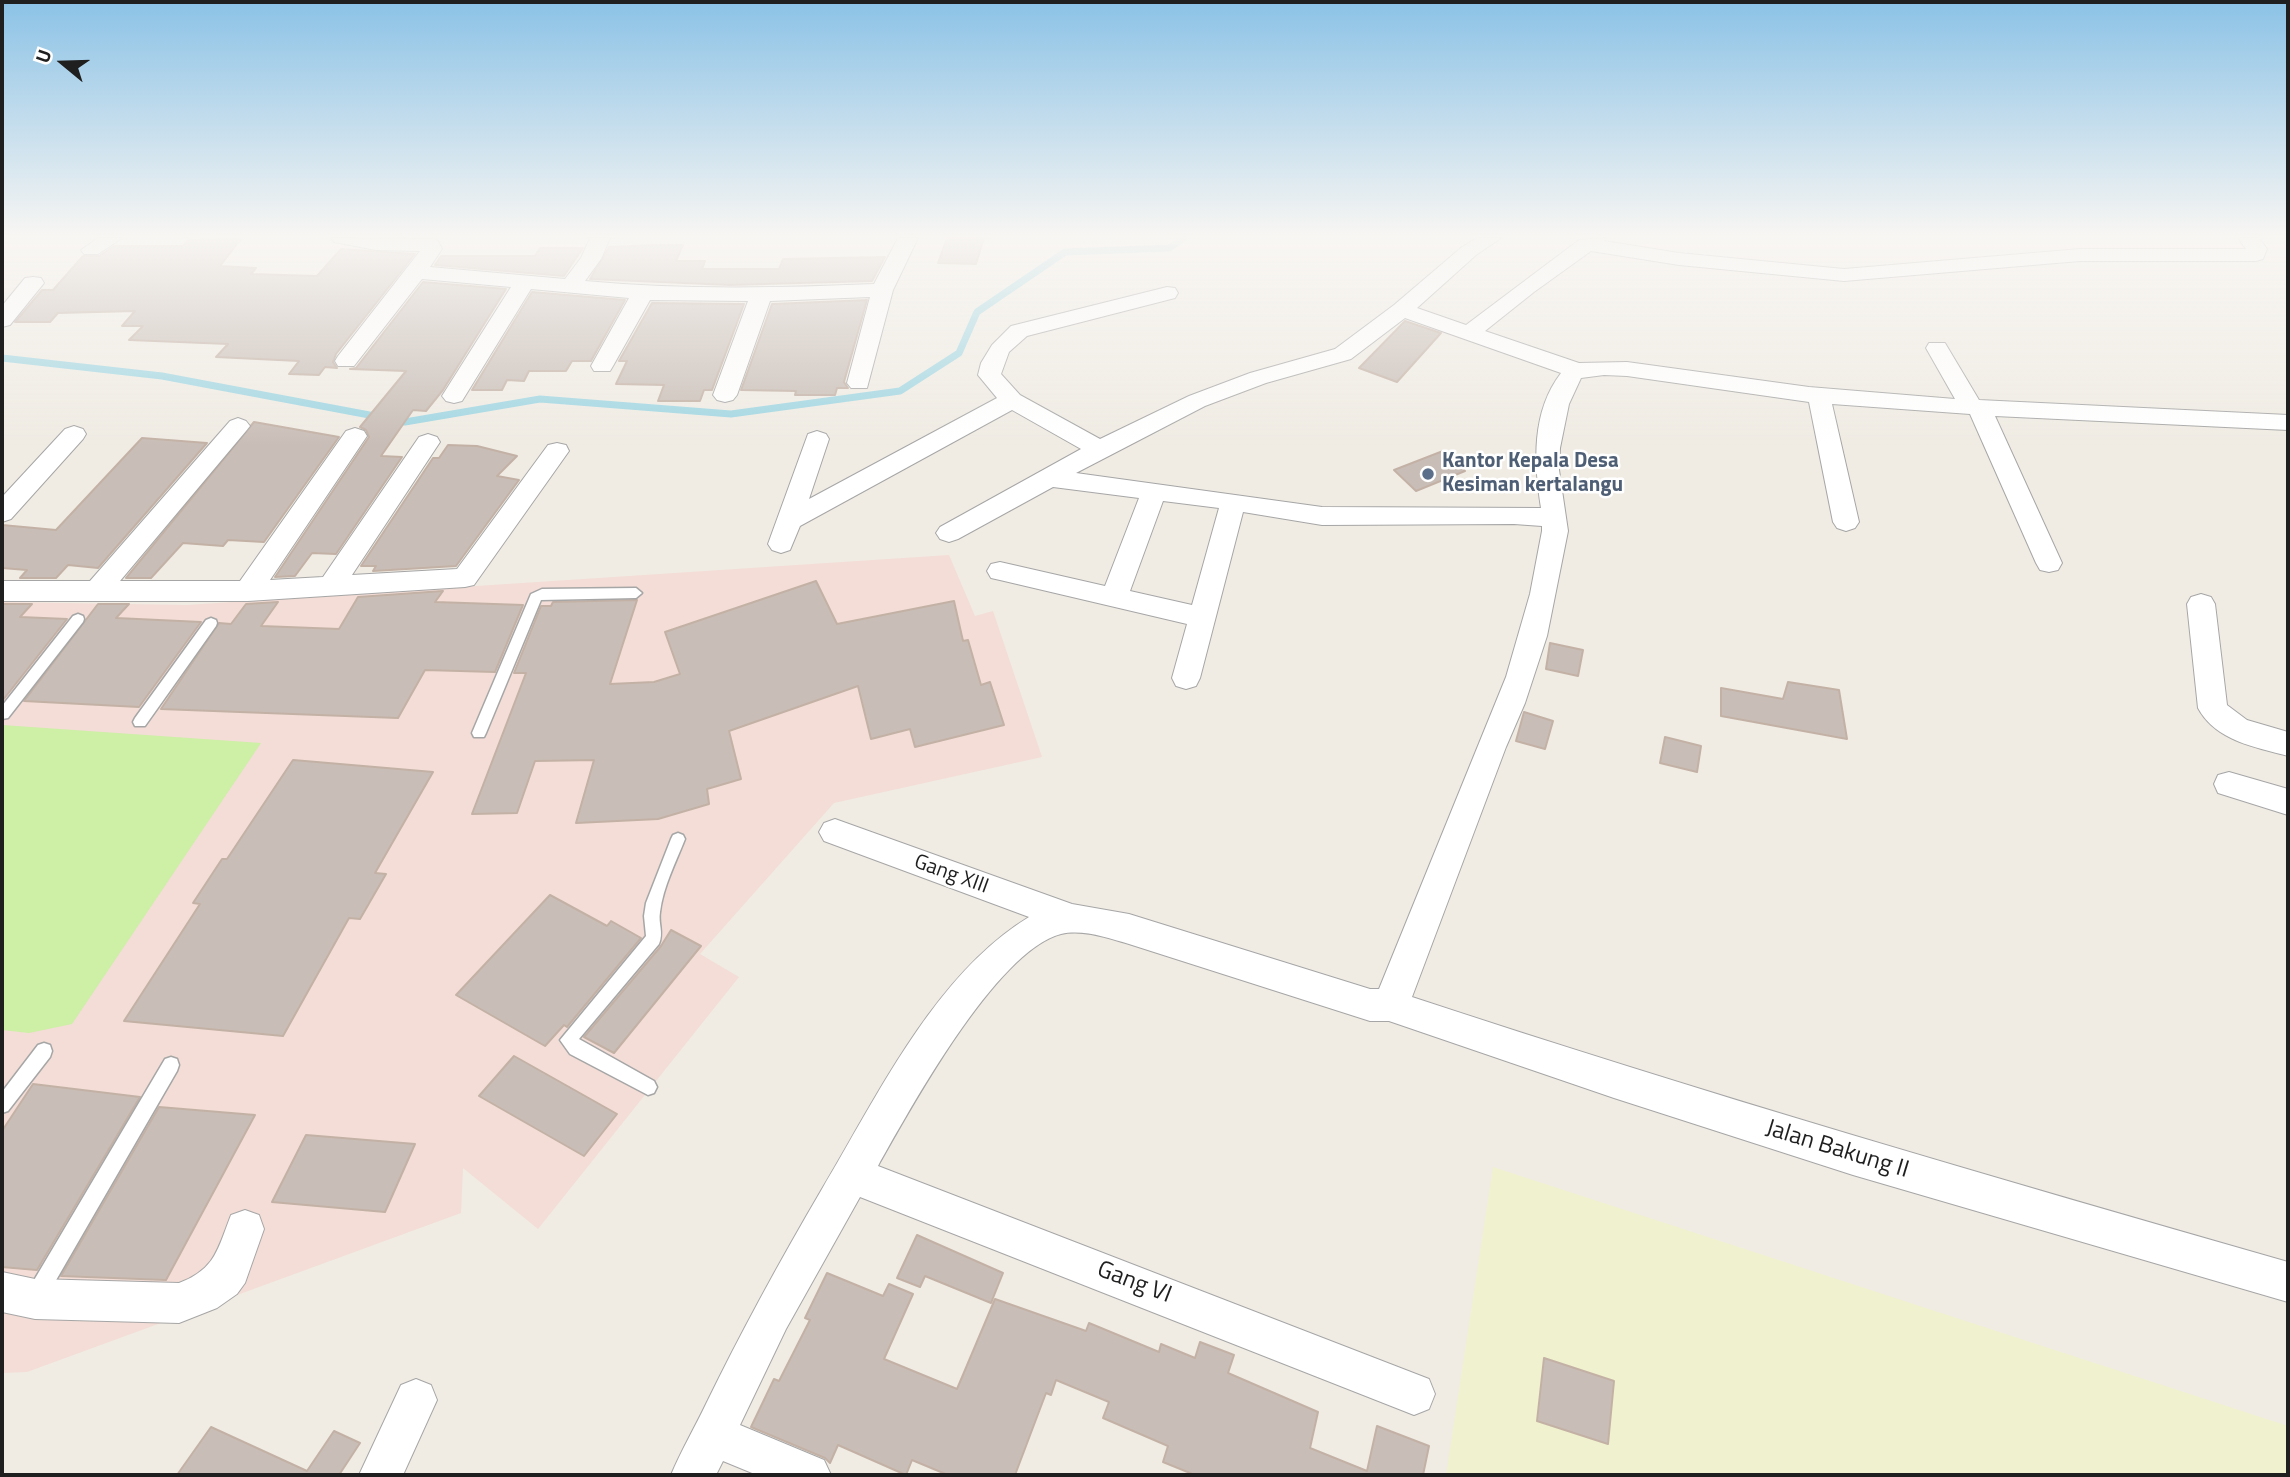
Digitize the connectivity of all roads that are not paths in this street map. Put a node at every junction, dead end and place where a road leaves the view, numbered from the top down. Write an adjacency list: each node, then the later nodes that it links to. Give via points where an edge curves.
1 (389, 307): 12 (street)
2 (509, 307): 17 (street)
3 (635, 307): 13 (street)
4 (757, 307): 16 (street)
5 (879, 307): 15 (street)
6 (1116, 307): 19 (street, via 1013,335 989,372)
7 (1405, 307): 9 (street)
8 (1501, 307): 10 (street)
9 (1402, 310): 10 (street); 27 (street, via 1343,354 1197,401)
10 (1469, 333): 14 (street)
11 (1937, 348): 20 (street)
12 (346, 361)
13 (602, 366)
14 (1576, 370): 18 (street, via 1613,367); 33 (street, via 1568,378 1556,410 1548,448)
15 (859, 383)
16 (725, 395)
17 (454, 396)
18 (1819, 396): 20 (street); 34 (street)
19 (1012, 400): 25 (street, via 785,533); 27 (street)
20 (1975, 407): 21 (street); 36 (street)
21 (2288, 423)
22 (239, 426): 40 (street)
23 (74, 434): 32 (street)
24 (355, 436): 41 (street)
25 (817, 439)
26 (428, 442): 38 (street)
27 (1098, 449): 29 (street)
28 (557, 451): 38 (street, via 465,578)
29 (1050, 478): 30 (street); 35 (street)
30 (1154, 491): 31 (street); 43 (street)
31 (1233, 502): 33 (street, via 1322,516); 45 (street)
32 (2, 513)
33 (1555, 518): 58 (street, via 1545,584 1513,699)
34 (1846, 522)
35 (948, 533)
36 (2049, 563)
37 (1000, 571): 43 (street)
38 (332, 585): 41 (street)
39 (2, 591): 40 (street)
40 (97, 592): 41 (street)
41 (248, 592)
42 (636, 593): 51 (lane, via 536,597)
43 (1114, 599): 45 (street)
44 (2201, 604): 52 (street, via 2213,708 2220,720)
45 (1203, 618): 48 (street)
46 (78, 619): 49 (lane)
47 (211, 623): 50 (lane)
48 (1186, 678)
49 (3, 714)
50 (140, 722)
51 (479, 733)
52 (2288, 744)
53 (2228, 784): 54 (street)
54 (2288, 802)
55 (835, 832): 57 (street, Gang XIII)
56 (678, 839): 61 (lane, via 651,916 656,932 653,939 568,1040)
57 (1067, 917): 58 (street, Gang XIII, via 1129,929 1370,1005); 63 (street, via 1031,932 966,995)
58 (1389, 1005): 65 (street, Jalan Bakung II, via 1853,1156)
59 (44, 1051): 62 (lane)
60 (172, 1065): 66 (lane)
61 (648, 1087)
62 (2, 1105)
63 (852, 1175): 67 (street, Gang VI); 69 (street, via 761,1337)
64 (245, 1229): 66 (street, via 223,1280 179,1303)
65 (2288, 1282)
66 (18, 1295)
67 (1414, 1394)
68 (416, 1400): 70 (street)
69 (714, 1436): 71 (street); 72 (street)
70 (381, 1475)
71 (693, 1475)
72 (809, 1475)

